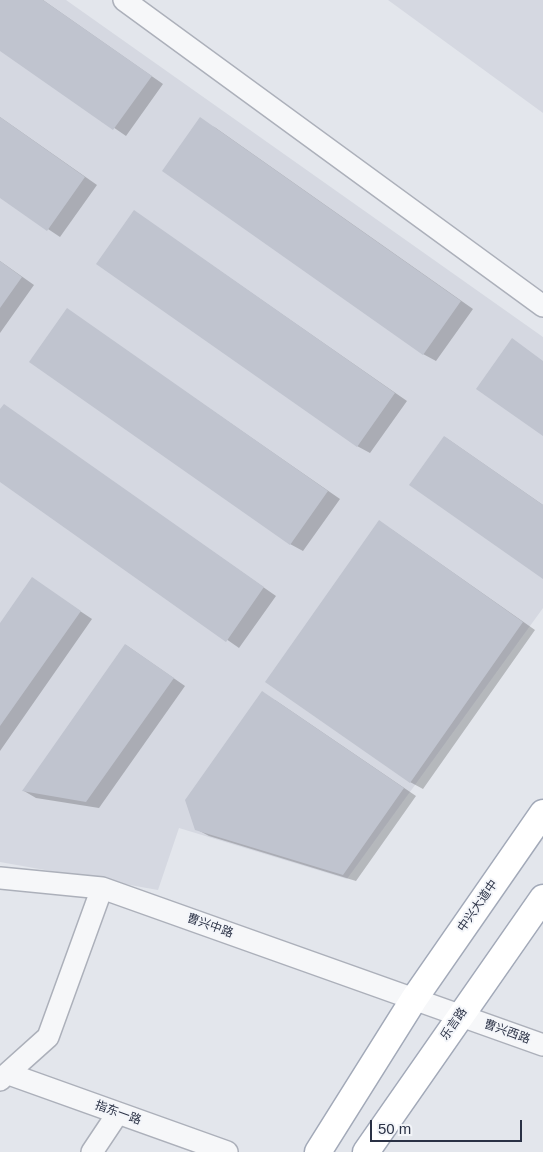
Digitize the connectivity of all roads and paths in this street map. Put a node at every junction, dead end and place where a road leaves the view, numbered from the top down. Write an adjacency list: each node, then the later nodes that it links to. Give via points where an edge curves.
1 (124, 0): 2 (street)
2 (543, 306)
3 (543, 813): 7 (main road, 中兴大道中)
4 (0, 878): 5 (street, 曹兴中路)
5 (102, 888): 7 (street, 曹兴中路); 10 (street, via 48,1037)
6 (543, 898): 8 (main road, 乐言路)
7 (414, 999): 8 (street, 曹兴西路); 14 (main road)
8 (460, 1015): 9 (street, 曹兴西路); 15 (main road, 乐言路)
9 (543, 1045)
10 (5, 1077): 11 (street, 指东一路)
11 (118, 1112): 12 (street); 13 (street, 指东一路)
12 (92, 1152)
13 (227, 1152)
14 (318, 1152)
15 (366, 1152)

